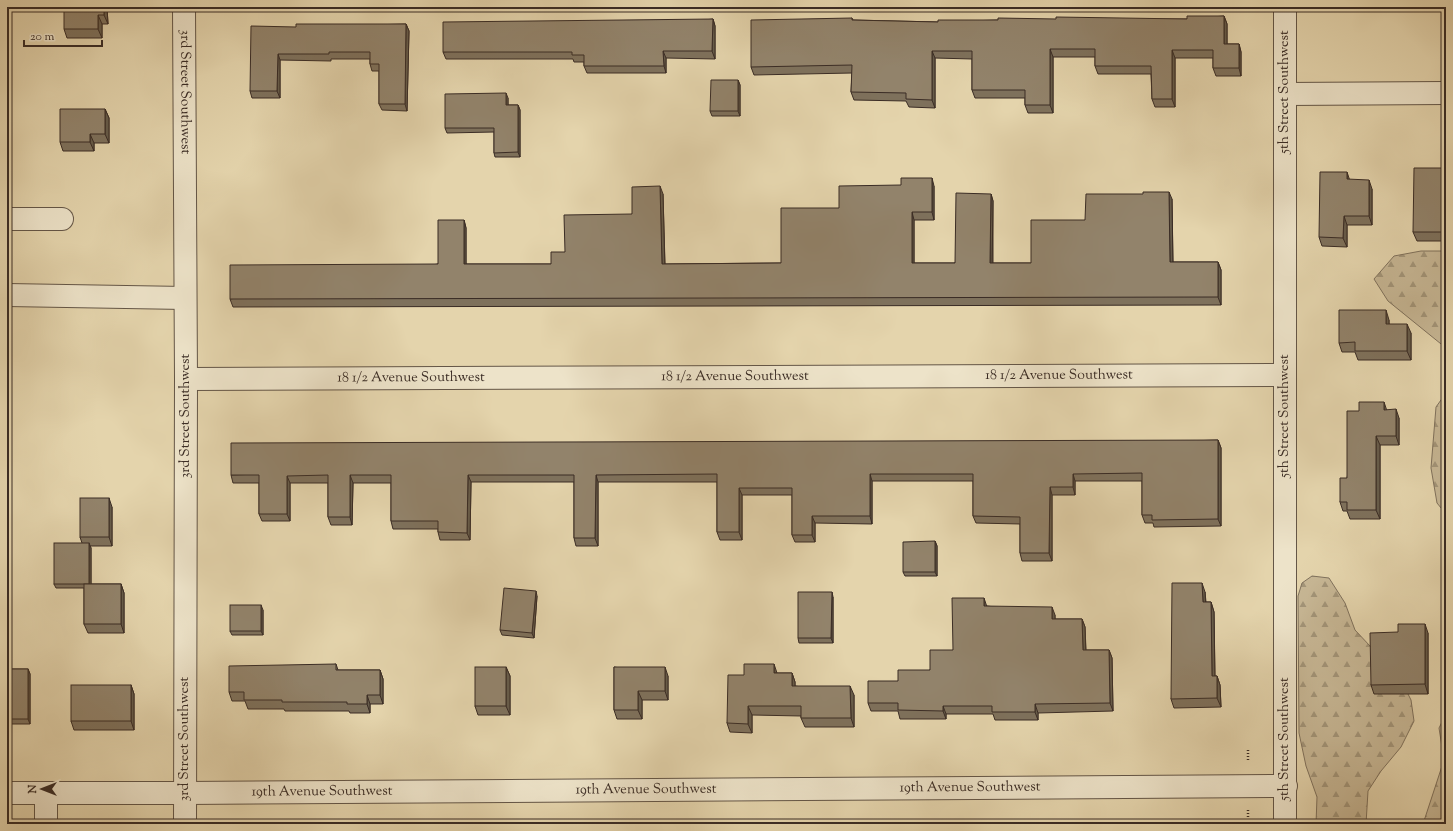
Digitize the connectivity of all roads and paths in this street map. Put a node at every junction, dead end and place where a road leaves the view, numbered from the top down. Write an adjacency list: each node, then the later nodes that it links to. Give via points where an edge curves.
1 (184, 7): 8 (street, 3rd Street Southwest)
2 (1285, 7): 3 (street, 5th Street Southwest)
3 (1285, 94): 4 (street); 9 (street, 5th Street Southwest)
4 (1446, 94)
5 (7, 219): 6 (street)
6 (62, 219)
7 (7, 296): 8 (street)
8 (185, 298): 10 (street, 3rd Street Southwest)
9 (1285, 375): 10 (street, 18 1/2 Avenue Southwest); 11 (street, 5th Street Southwest)
10 (186, 379): 14 (street, 3rd Street Southwest)
11 (1286, 786): 14 (street, 19th Avenue Southwest); 19 (street, 5th Street Southwest)
12 (7, 793): 13 (street, 19th Avenue Southwest)
13 (46, 793): 14 (street, 19th Avenue Southwest); 17 (street)
14 (185, 793): 18 (street, 3rd Street Southwest)
15 (750, 823): 16 (path)
16 (1248, 823)
17 (46, 824)
18 (184, 824)
19 (1286, 824)

